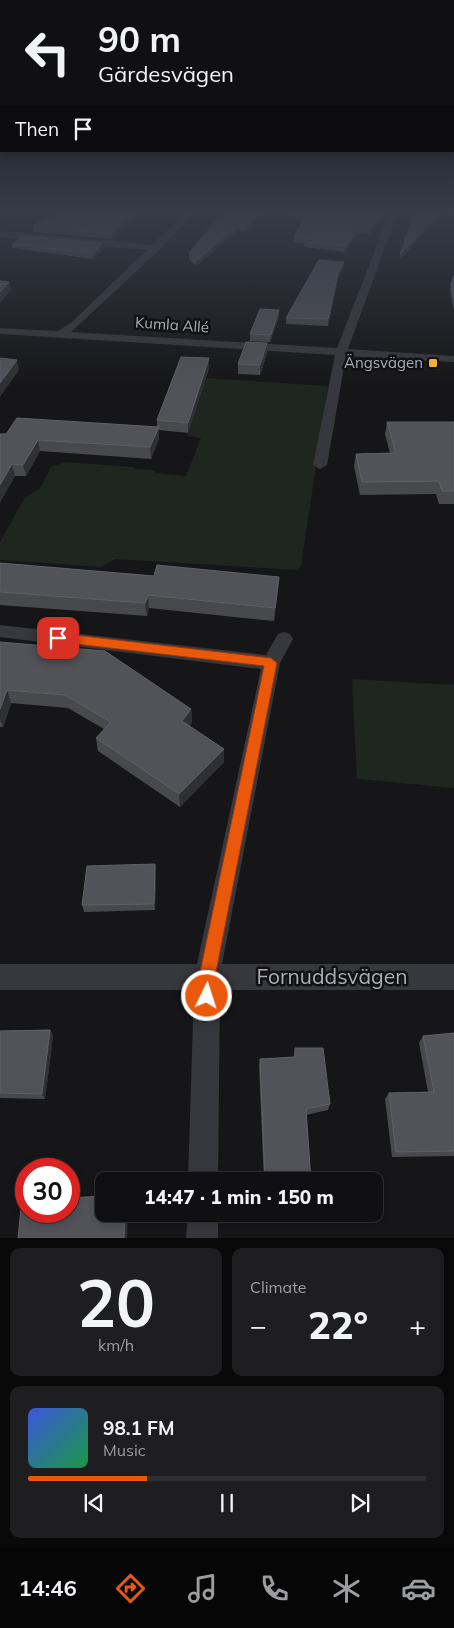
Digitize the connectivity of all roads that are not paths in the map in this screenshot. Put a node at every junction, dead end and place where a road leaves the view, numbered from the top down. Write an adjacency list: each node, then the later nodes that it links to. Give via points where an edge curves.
1 (131, 272): 4 (street)
2 (371, 272): 5 (street)
3 (0, 331): 4 (street, Kumla Allé)
4 (60, 335): 5 (street, Kumla Allé)
5 (341, 353): 6 (street, Kumla Allé); 7 (street)
6 (454, 359)
7 (320, 465)
8 (0, 631): 10 (street)
9 (284, 639): 10 (street)
10 (271, 663): 12 (street)
11 (0, 977): 12 (street, Fornuddsvägen)
12 (207, 977): 13 (street, Fornuddsvägen); 14 (street)
13 (454, 977)
14 (203, 1172)
15 (202, 1222): 16 (street)
16 (202, 1238)

